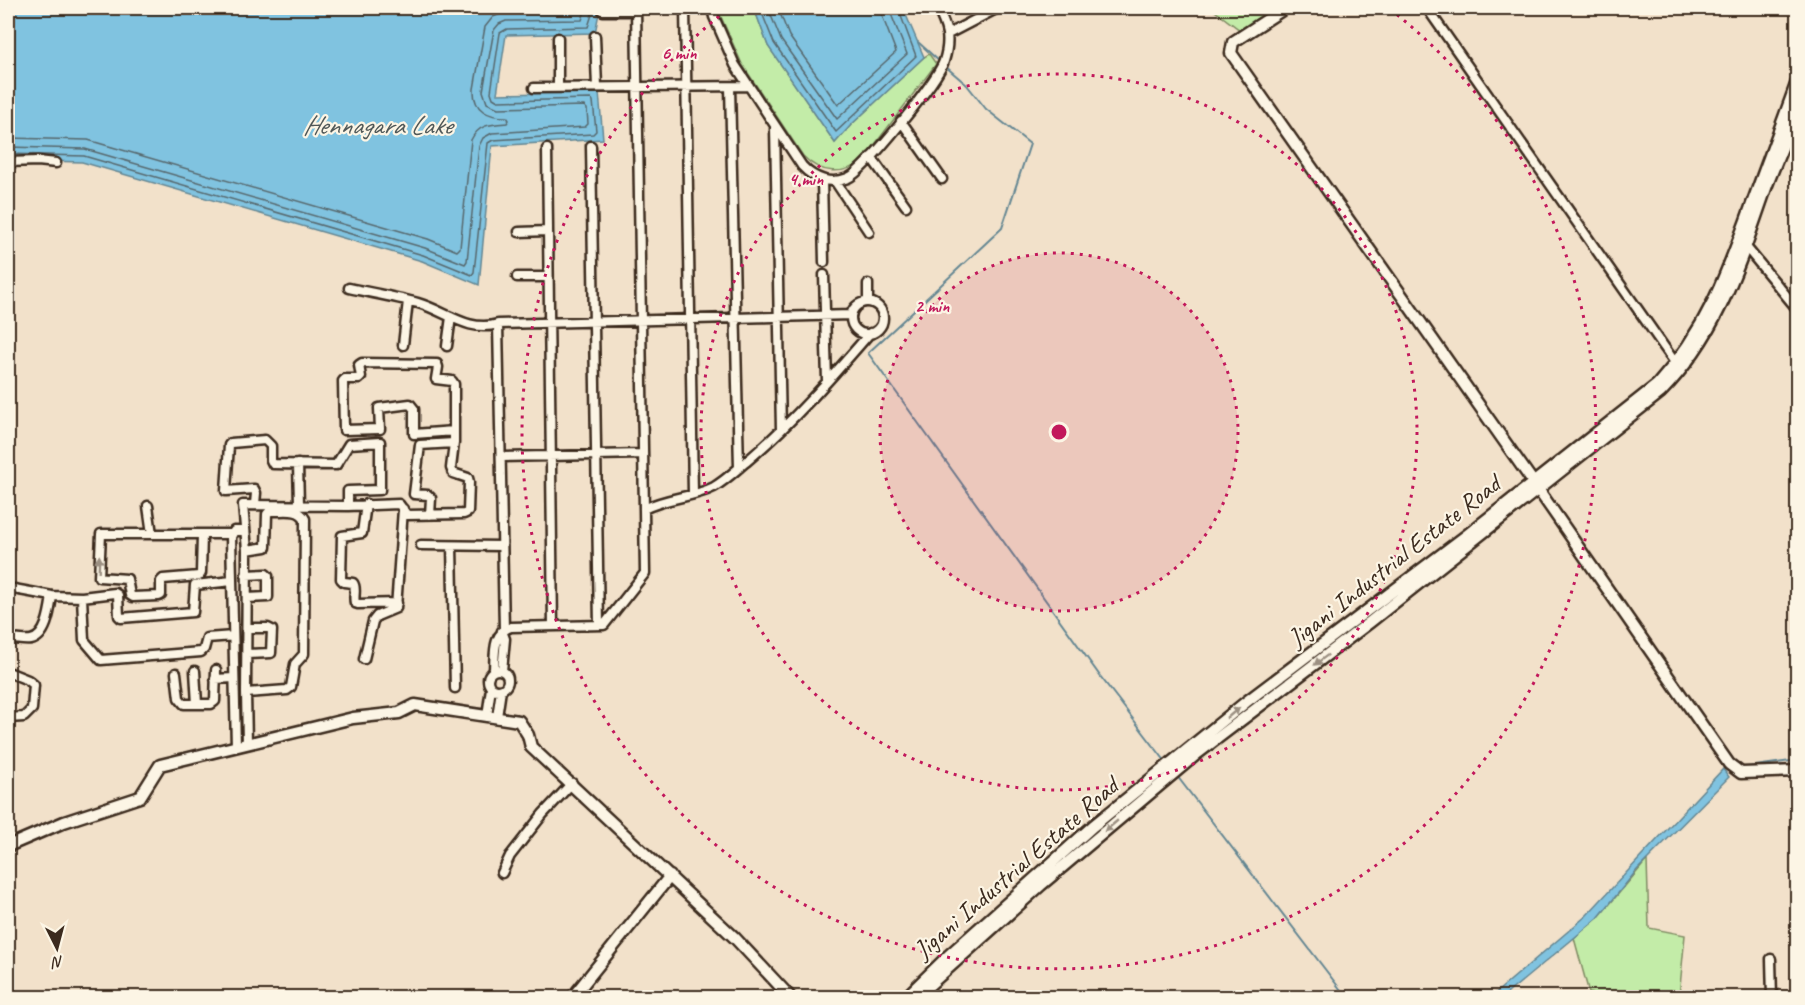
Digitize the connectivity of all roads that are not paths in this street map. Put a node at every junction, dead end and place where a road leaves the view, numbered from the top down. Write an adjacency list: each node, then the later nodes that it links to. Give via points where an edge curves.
1 (685, 8): 16 (street)
2 (712, 8): 13 (street, via 735,65)
3 (937, 8): 9 (street)
4 (1286, 8): 70 (main road, via 1233,42 1231,53)
5 (1427, 8): 57 (street)
6 (636, 9): 8 (street); 15 (street)
7 (992, 9): 9 (street)
8 (603, 11)
9 (948, 34): 21 (street, via 938,75)
10 (595, 36): 14 (street)
11 (558, 38): 19 (street)
12 (1797, 79): 57 (main road, Jigani Industrial Estate Road, via 1730,265 1694,339)
13 (749, 86): 17 (street); 22 (street)
14 (597, 87): 15 (street); 19 (street)
15 (638, 87): 16 (street); 50 (street)
16 (686, 87): 17 (street); 71 (street)
17 (730, 87): 49 (street)
18 (534, 88): 19 (street)
19 (558, 88)
20 (1797, 108): 35 (main road, Jigani Industrial Estate Road)
21 (901, 121): 25 (street); 28 (street)
22 (775, 126): 29 (street, via 802,166); 48 (street)
23 (591, 146): 51 (street)
24 (547, 149): 32 (street)
25 (871, 157): 30 (street, via 854,176); 31 (street)
26 (8, 162): 27 (street)
27 (56, 163)
28 (942, 179)
29 (822, 180): 30 (street); 36 (street)
30 (834, 181): 34 (street)
31 (906, 206)
32 (548, 231): 33 (street); 39 (street)
33 (519, 232)
34 (869, 232)
35 (1746, 247): 44 (street); 70 (main road, Jigani Industrial Estate Road, via 1719,313 1682,371 1661,392)
36 (824, 262)
37 (824, 275): 46 (street)
38 (517, 277): 39 (street)
39 (548, 277): 52 (street)
40 (868, 284): 43 (street)
41 (349, 288): 42 (street)
42 (408, 301): 47 (street); 55 (street)
43 (868, 302): 45 (street, via 859,304); 54 (street, via 875,304 882,315 880,326)
44 (1797, 310)
45 (851, 315): 46 (street); 54 (street, via 856,329)
46 (825, 316): 48 (street); 58 (street)
47 (451, 317): 53 (street, via 474,326); 56 (street)
48 (779, 317): 49 (street); 60 (street)
49 (736, 318): 50 (street); 69 (street)
50 (641, 320): 51 (street); 64 (street)
51 (594, 321): 52 (street); 65 (street)
52 (549, 322): 53 (street); 66 (street)
53 (498, 324): 67 (street)
54 (870, 333): 58 (street)
55 (403, 345)
56 (447, 346)
57 (1676, 364): 70 (main road, Jigani Industrial Estate Road, via 1657,385)
58 (827, 381): 60 (street)
59 (380, 429): 61 (street, via 380,408 410,405 414,409 414,434); 61 (street, via 344,430 343,381 359,379 362,363 437,364 436,379 454,384); 62 (street)
60 (781, 430): 69 (street)
61 (454, 431): 63 (street)
62 (380, 442): 68 (street, via 349,444 336,465); 76 (street, via 380,490 348,491)
63 (454, 443): 79 (street, via 420,446 414,494 431,498); 79 (street, via 451,468 453,473 468,478 468,512)
64 (643, 454): 65 (street); 78 (street)
65 (596, 455): 66 (street); 97 (street)
66 (551, 456): 67 (street); 98 (street)
67 (501, 457): 86 (street)
68 (298, 464): 72 (street, via 271,463 271,446 265,440 231,442 226,491 254,489); 73 (street)
69 (739, 468): 71 (street, via 716,486)
70 (1536, 486): 122 (main road, Jigani Industrial Estate Road, via 1246,702); 123 (main road, via 1735,769 1741,773)
71 (693, 494): 78 (street)
72 (255, 504): 73 (street); 80 (street, via 243,505)
73 (299, 504): 76 (street)
74 (366, 504): 76 (street); 77 (street, via 399,504); 94 (street, via 362,534 342,536 341,579 355,586 355,603)
75 (148, 506): 81 (street)
76 (348, 506)
77 (403, 509): 79 (street, via 407,515); 94 (street)
78 (644, 509): 97 (street, via 645,573 604,625)
79 (429, 515)
80 (244, 531): 82 (street); 87 (street)
81 (152, 534): 83 (street); 83 (street, one-way to 81, via 199,576 164,579 159,596 133,597 128,579 99,577 101,534)
82 (232, 534): 83 (street); 89 (street)
83 (202, 535)
84 (421, 545): 85 (street)
85 (452, 546): 86 (street); 112 (street)
86 (502, 546): 100 (street)
87 (247, 550): 88 (street); 115 (street, via 266,547 270,511 303,515 304,654 295,664 287,690)
88 (246, 575): 93 (street); 93 (street, via 268,576 268,597)
89 (232, 581): 92 (street, via 195,585 192,612 119,618 117,594); 96 (street)
90 (8, 590): 91 (street)
91 (52, 596): 92 (street); 102 (street, via 48,620 38,637)
92 (82, 597): 101 (street, via 84,640 101,660 201,651 207,638)
93 (247, 598): 95 (street)
94 (397, 603): 104 (street, via 396,608 373,621)
95 (247, 617): 96 (street); 99 (street)
96 (233, 619): 101 (street)
97 (599, 625): 98 (street)
98 (553, 626): 100 (street, via 511,627)
99 (247, 628): 103 (street); 103 (street, via 272,630 271,653)
100 (503, 631): 107 (street, via 497,638)
101 (234, 636): 110 (street)
102 (8, 642)
103 (247, 654): 115 (street)
104 (364, 659)
105 (216, 670): 111 (street)
106 (195, 671): 117 (street)
107 (498, 671): 113 (street, via 488,677); 114 (street, via 506,674 508,680)
108 (8, 672): 119 (street, via 34,685 32,709 24,717)
109 (176, 673): 117 (street, via 179,699 184,704)
110 (234, 678): 111 (street); 116 (street)
111 (215, 680): 117 (street, via 214,703)
112 (455, 688)
113 (491, 688): 114 (street); 118 (street)
114 (501, 690): 118 (street)
115 (246, 696): 116 (street); 120 (street)
116 (235, 700): 121 (street)
117 (197, 704)
118 (492, 717): 120 (main road, via 415,705 399,713 353,718); 124 (main road, via 519,721 531,747)
119 (8, 718)
120 (248, 743): 121 (main road)
121 (236, 746): 125 (main road, via 160,765 140,797 64,822)
122 (1172, 769): 131 (main road, Jigani Industrial Estate Road, via 1093,826); 132 (main road, Jigani Industrial Estate Road, one-way to 132)
123 (1797, 771)
124 (572, 783): 126 (street, via 510,856); 127 (main road)
125 (8, 846)
126 (502, 873)
127 (670, 876): 129 (main road); 130 (main road)
128 (1771, 959): 133 (street)
129 (572, 998)
130 (791, 998)
131 (905, 998)
132 (915, 998)
133 (1772, 998)

